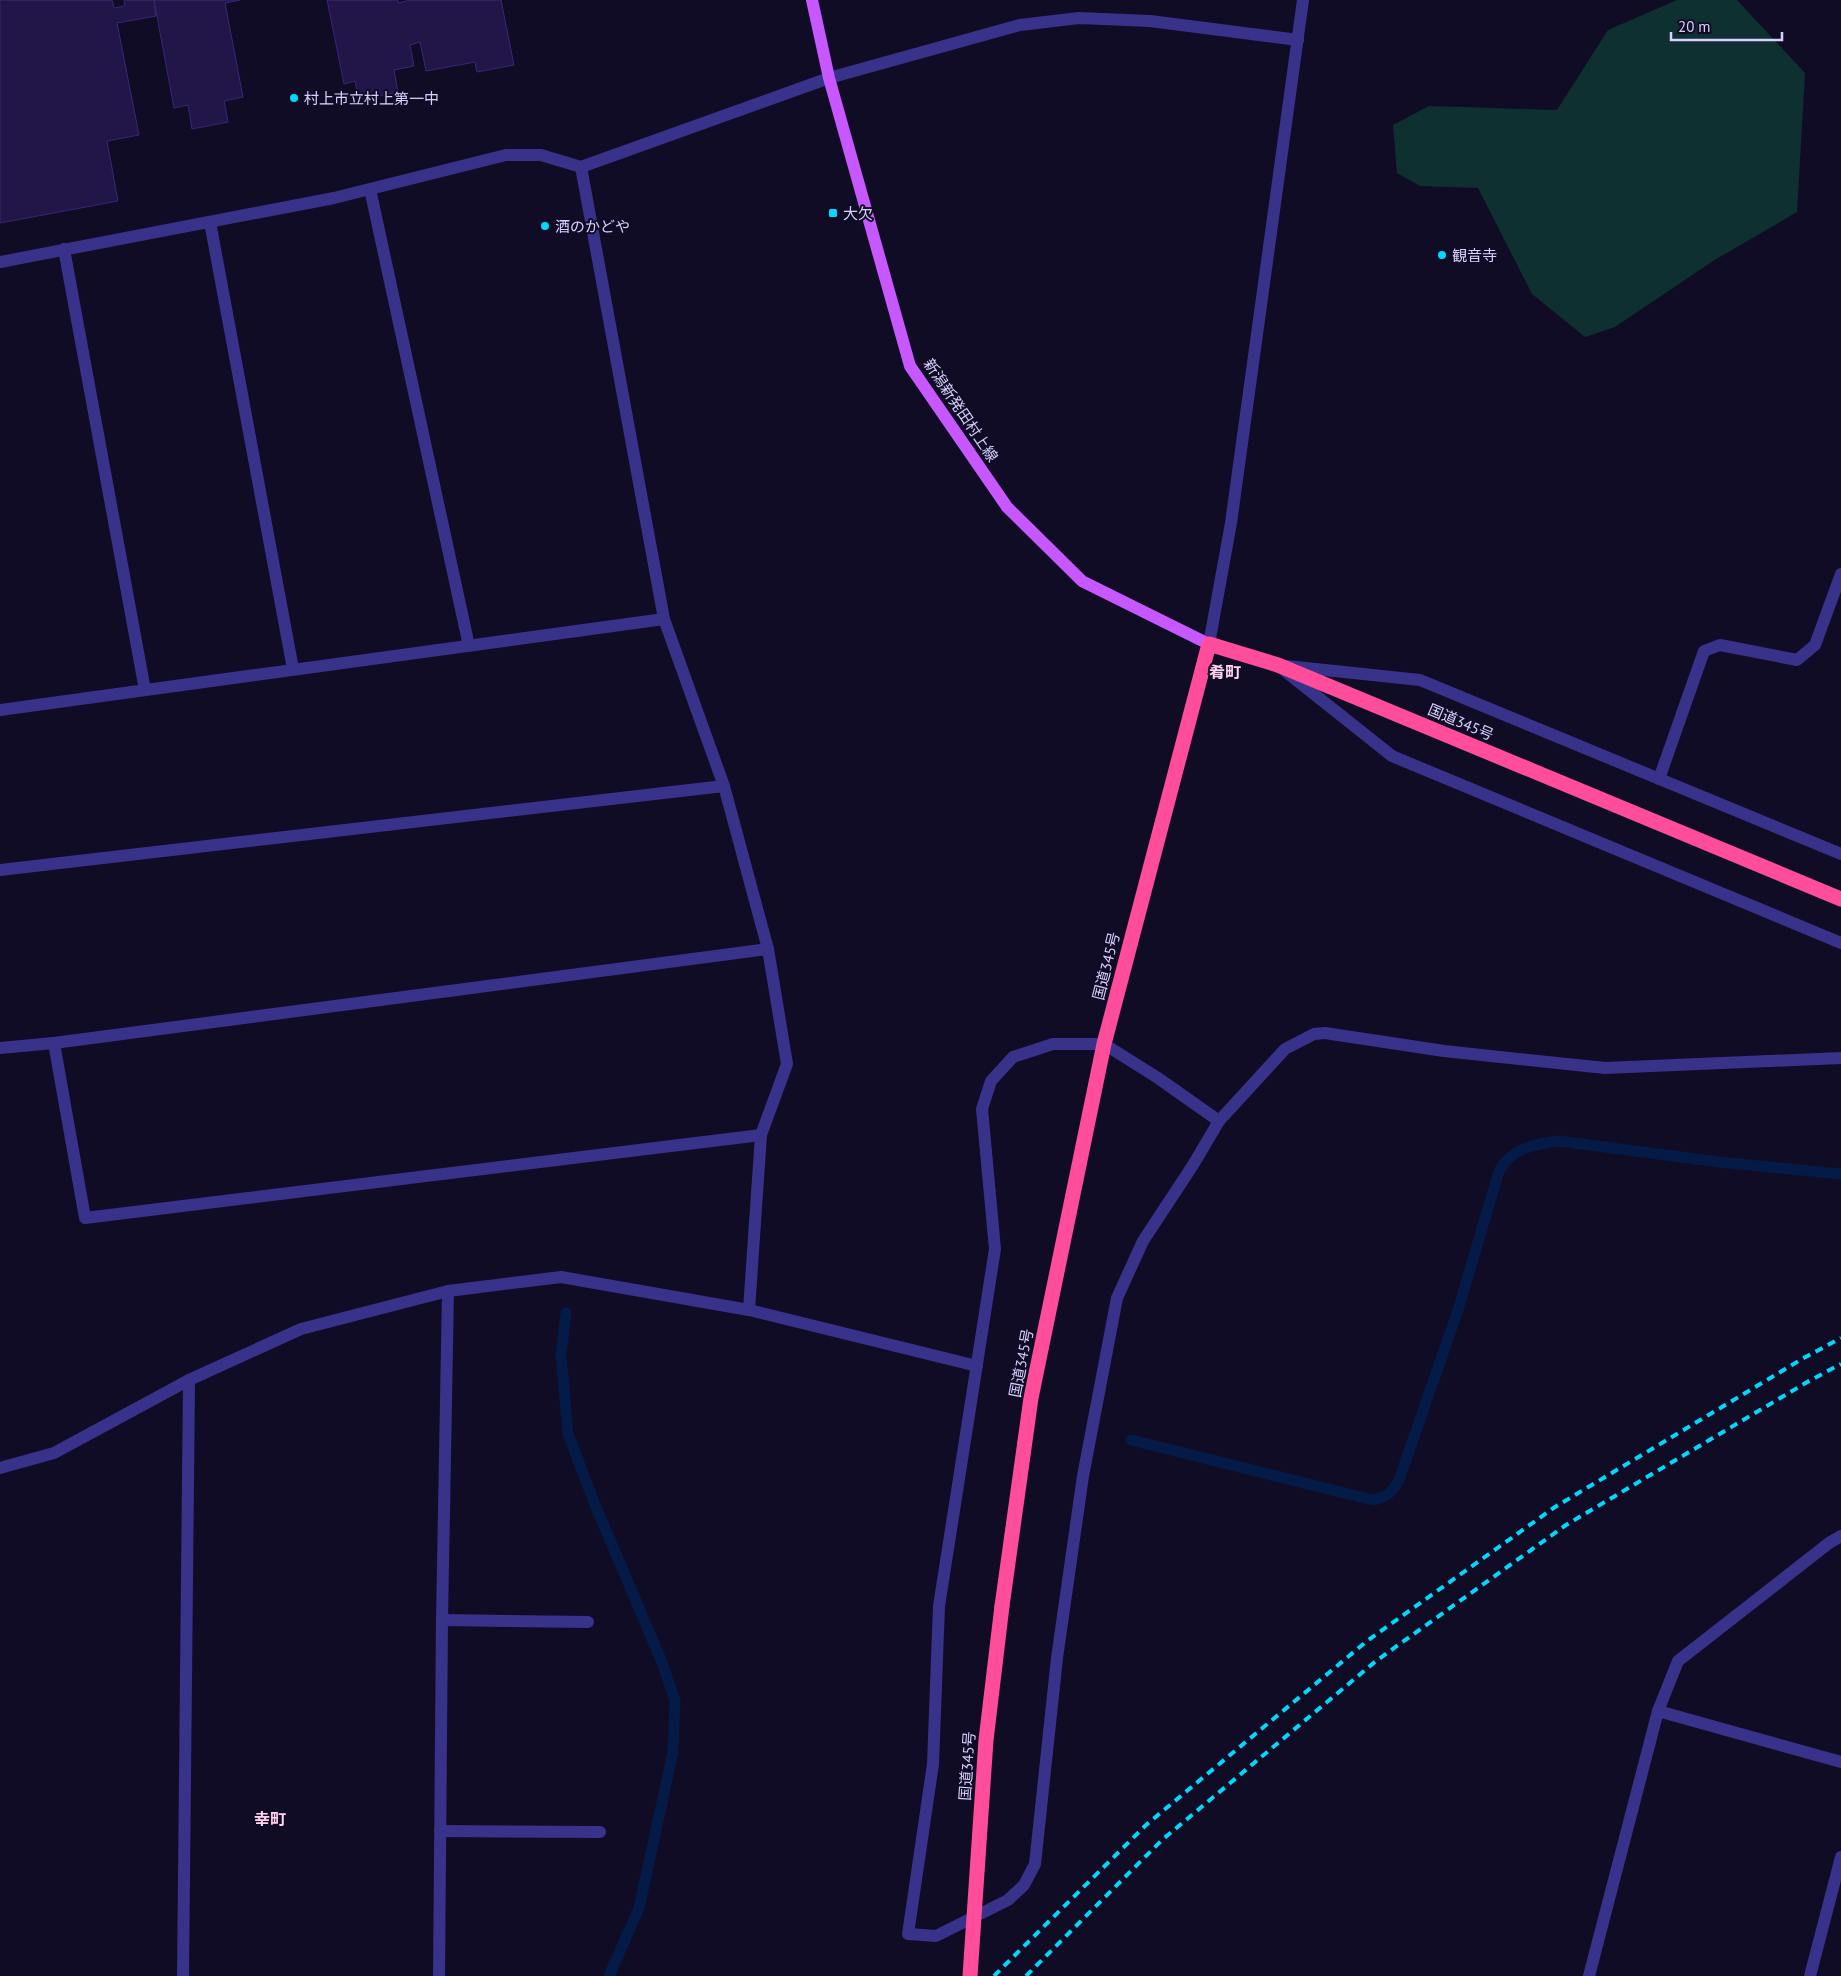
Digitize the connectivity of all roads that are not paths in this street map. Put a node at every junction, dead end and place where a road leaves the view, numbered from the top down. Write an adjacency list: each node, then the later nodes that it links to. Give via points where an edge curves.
1 (812, 0): 4 (main road, 新潟新発田村上線)
2 (1303, 0): 3 (street)
3 (1298, 40): 4 (street, via 1150,21 1079,18 1020,25); 12 (street, via 1231,523)
4 (828, 78): 5 (street); 12 (main road, 新潟新発田村上線, via 910,366 1007,507 1082,581)
5 (581, 167): 6 (street, via 541,155 506,155); 11 (street)
6 (370, 189): 7 (street); 13 (street)
7 (210, 222): 8 (street); 15 (street)
8 (64, 250): 9 (street); 16 (street)
9 (0, 262)
10 (1841, 574): 18 (street, via 1815,645 1797,660 1720,645 1704,651)
11 (664, 619): 13 (street); 19 (street)
12 (1208, 644): 14 (highway, 国道345号); 26 (highway, 国道345号)
13 (468, 646): 15 (street)
14 (1278, 665): 18 (street, via 1420,680); 22 (highway, 国道345号); 23 (street, via 1392,756)
15 (293, 669): 16 (street)
16 (145, 690): 17 (street)
17 (0, 710)
18 (1659, 779): 20 (street)
19 (724, 786): 21 (street); 24 (street)
20 (1841, 854)
21 (0, 870)
22 (1841, 900)
23 (1841, 943)
24 (768, 949): 25 (street); 30 (street, via 787,1064)
25 (54, 1043): 27 (street); 30 (street, via 85,1218)
26 (1104, 1044): 29 (street); 33 (street, via 1053,1044 1014,1057 991,1081 982,1109 995,1249); 47 (highway, 国道345号, bridge, via 1031,1398 986,1740)
27 (0, 1048)
28 (1841, 1058): 29 (street, via 1605,1068 1314,1034 1284,1049)
29 (1220, 1121): 33 (street, via 1143,1241 1117,1298 1078,1504 1057,1658 1036,1864 1024,1886 1008,1900 936,1936 908,1934 933,1764 939,1606)
30 (761, 1135): 32 (street)
31 (448, 1291): 32 (street, via 561,1276); 34 (street, via 301,1328); 38 (street)
32 (748, 1310): 33 (street)
33 (977, 1366)
34 (189, 1380): 35 (street, via 54,1453); 45 (street)
35 (0, 1468)
36 (1841, 1536): 37 (street)
37 (1835, 1544): 40 (street, via 1678,1660)
38 (442, 1620): 39 (street); 42 (street)
39 (588, 1622)
40 (1658, 1711): 41 (street); 48 (street)
41 (1841, 1762)
42 (440, 1831): 43 (street); 46 (street)
43 (600, 1832)
44 (1841, 1857): 49 (street)
45 (183, 1976)
46 (439, 1976)
47 (970, 1976)
48 (1589, 1976)
49 (1810, 1976)

